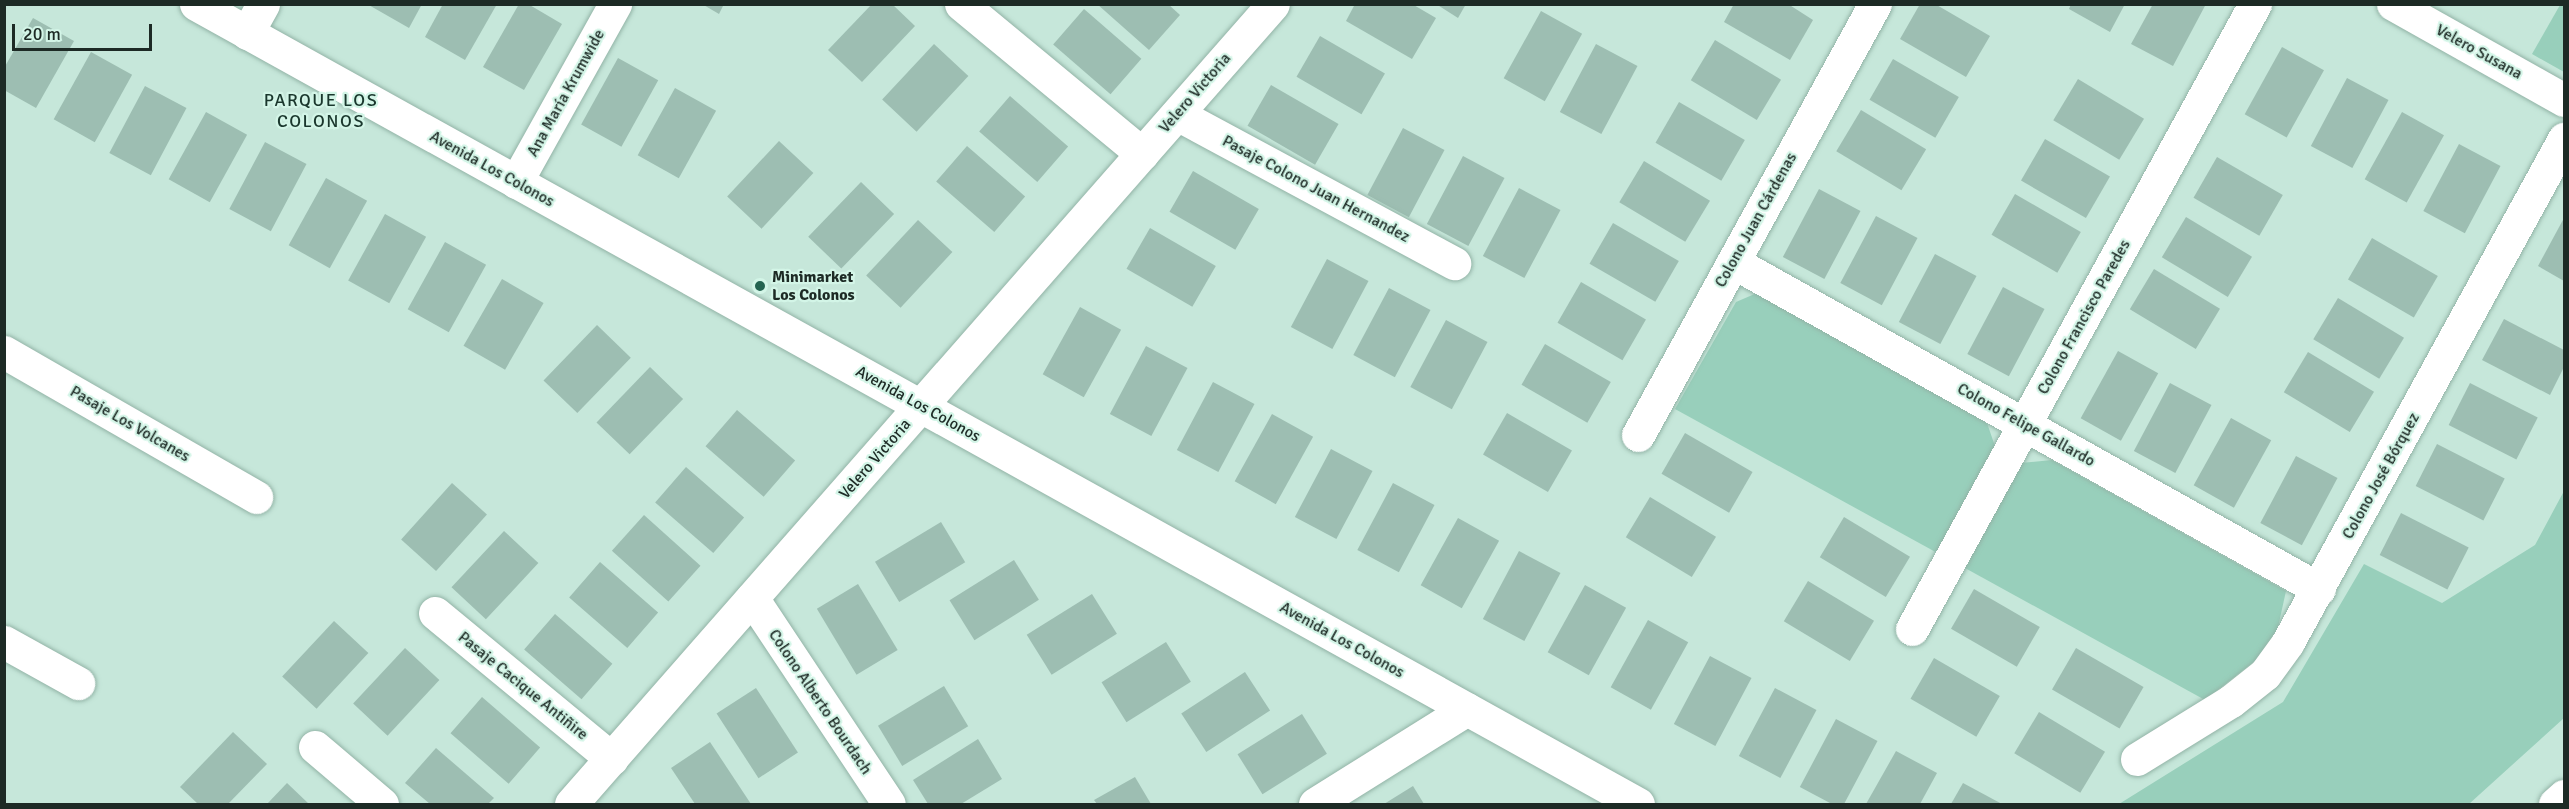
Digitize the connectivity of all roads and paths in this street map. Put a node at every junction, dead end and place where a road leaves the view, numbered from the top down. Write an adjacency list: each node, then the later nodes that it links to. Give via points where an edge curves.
1 (196, 4): 9 (street, Avenida Los Colonos)
2 (263, 4): 9 (street)
3 (615, 4): 14 (street, Ana María Krumwide)
4 (961, 4): 13 (street)
5 (1273, 4): 11 (street, Velero Victoria)
6 (1875, 4): 15 (street, Colono Juan Cárdenas)
7 (2255, 4): 19 (street, Colono Francisco Paredes)
8 (2393, 4): 10 (street, Velero Susana)
9 (247, 33): 14 (street, Avenida Los Colonos)
10 (2565, 100)
11 (1177, 114): 13 (street, Velero Victoria); 16 (street, Pasaje Colono Juan Hernandez)
12 (2565, 139): 22 (street, Colono José Bórquez)
13 (1142, 153): 18 (street, Velero Victoria)
14 (516, 182): 18 (street, Avenida Los Colonos)
15 (1733, 262): 19 (street, Colono Felipe Gallardo); 20 (street, Colono Juan Cárdenas)
16 (1454, 263)
17 (4, 352): 21 (street, Pasaje Los Volcanes)
18 (921, 405): 23 (street, Velero Victoria); 28 (street, Avenida Los Colonos)
19 (2025, 424): 22 (street, Colono Felipe Gallardo); 25 (street, Colono Francisco Paredes)
20 (1638, 435)
21 (256, 497)
22 (2319, 589): 32 (street, Colono José Bórquez, via 2265,674 2231,701)
23 (752, 598): 31 (street, Velero Victoria); 36 (street, Colono Alberto Bourdach)
24 (435, 614): 31 (street, Pasaje Cacique Antiñire)
25 (1912, 629)
26 (4, 642): 27 (street)
27 (78, 683)
28 (1467, 709): 29 (street, Avenida Los Colonos); 37 (street)
29 (1530, 745): 38 (street); 39 (street, Avenida Los Colonos)
30 (315, 747): 34 (street)
31 (612, 759): 35 (street, Velero Victoria)
32 (2136, 759)
33 (2565, 796): 40 (street)
34 (382, 804)
35 (571, 804)
36 (889, 804)
37 (1315, 804)
38 (1608, 804)
39 (1638, 804)
40 (2555, 804)

